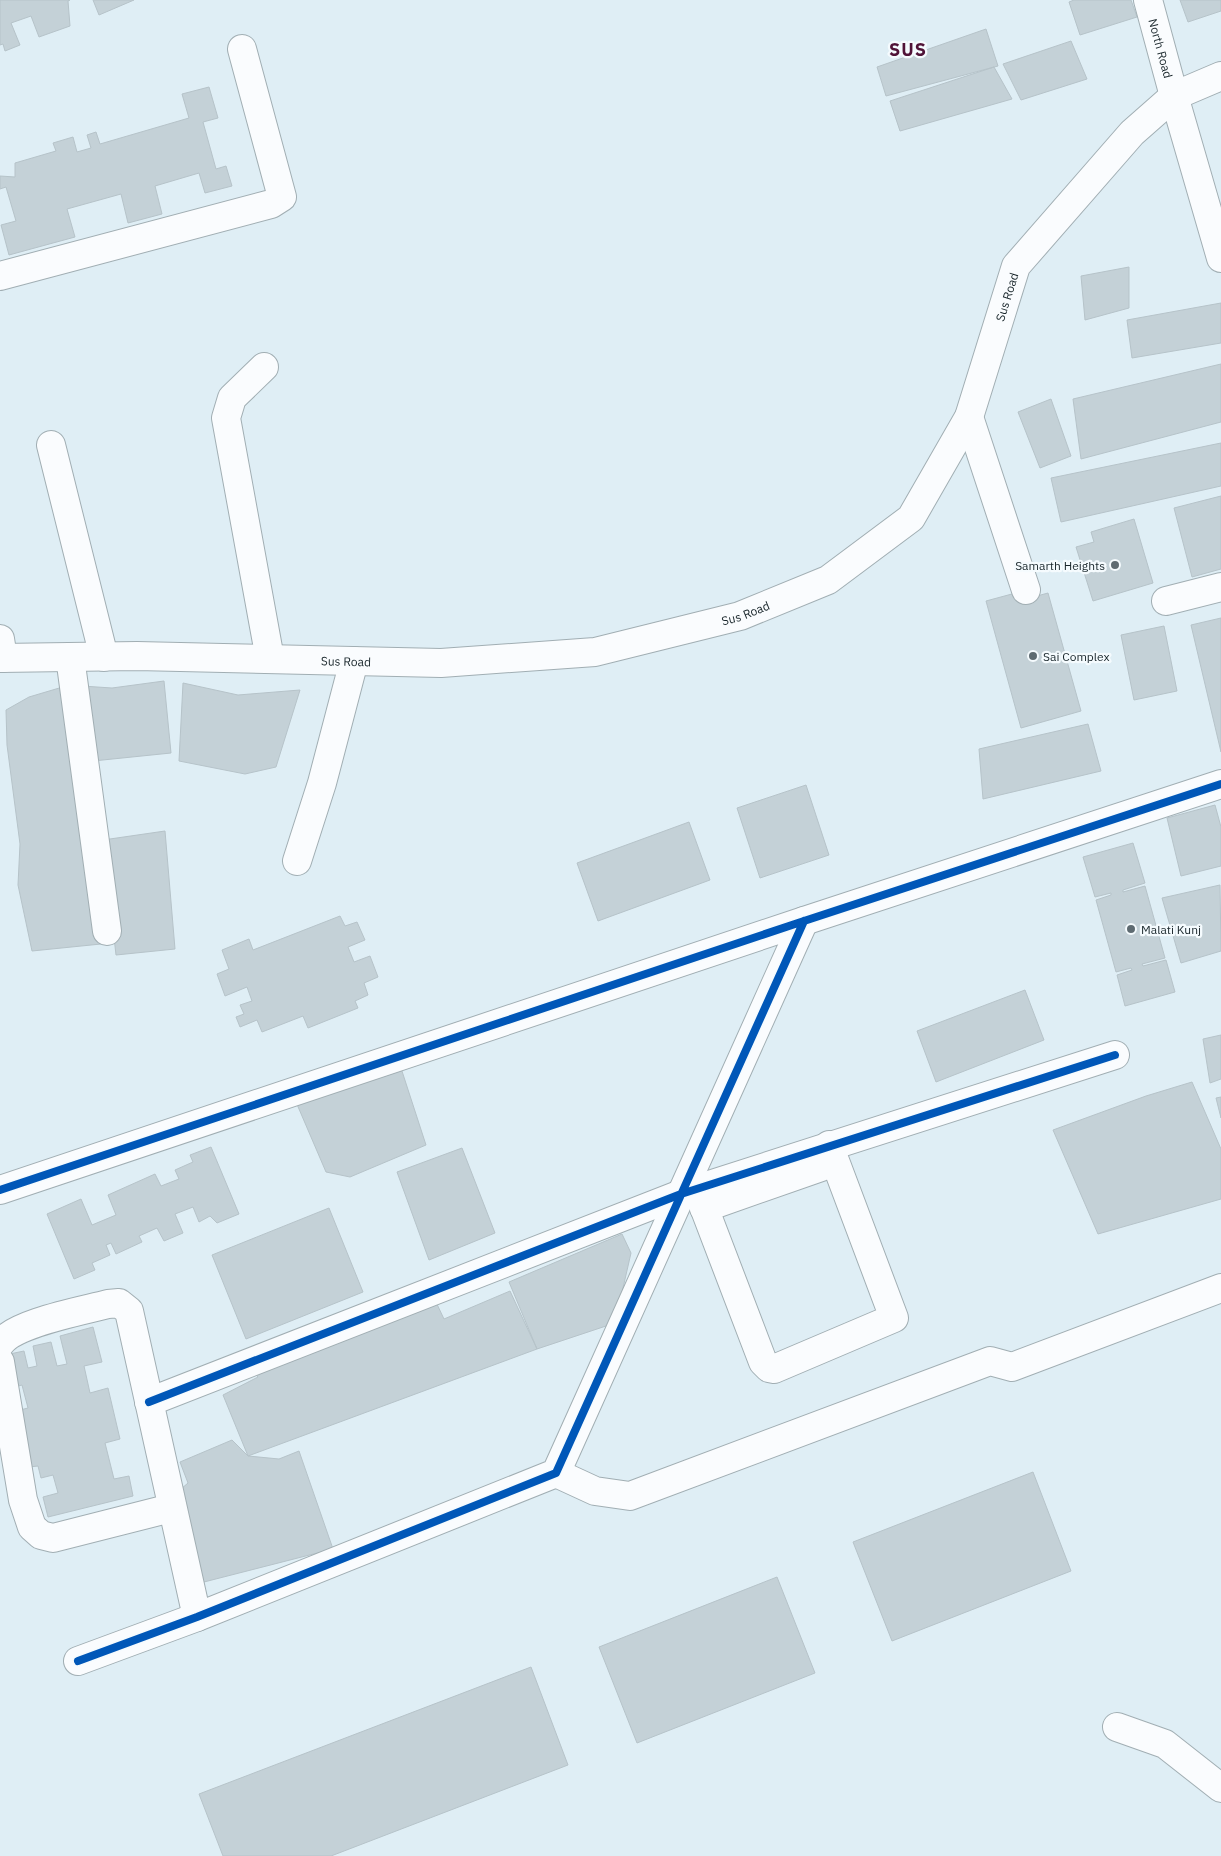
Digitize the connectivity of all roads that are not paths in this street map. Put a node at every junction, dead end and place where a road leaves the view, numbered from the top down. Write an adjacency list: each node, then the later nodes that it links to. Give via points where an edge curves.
1 (1148, 0): 4 (street, North Road)
2 (242, 49): 6 (street, via 282,197 270,204)
3 (1221, 76): 4 (street, Sus Road)
4 (1174, 96): 5 (street, North Road); 8 (street, Sus Road, via 1132,133 1016,266)
5 (1221, 258)
6 (0, 276)
7 (264, 367): 16 (street, via 232,398 226,418)
8 (969, 417): 11 (street); 17 (street, Sus Road, via 911,518 828,580 740,616 595,652 441,663)
9 (50, 445): 15 (street)
10 (1221, 587): 12 (street)
11 (1026, 590)
12 (1166, 601)
13 (1, 652): 14 (street, Sus Road)
14 (70, 657): 15 (street, Sus Road); 21 (street)
15 (104, 657): 16 (street, Sus Road)
16 (270, 659): 17 (street, Sus Road)
17 (354, 661): 19 (street, via 322,783)
18 (1221, 784): 20 (street)
19 (297, 861)
20 (804, 921): 24 (street); 25 (street)
21 (107, 931)
22 (1115, 1056): 23 (street)
23 (833, 1153): 25 (street); 25 (street, via 894,1318 774,1369 763,1362)
24 (0, 1190)
25 (694, 1197): 29 (street); 30 (street)
26 (1221, 1288): 30 (street, via 1012,1366 990,1361 630,1496 596,1492)
27 (0, 1344): 29 (street, via 5,1337 31,1324 119,1303 129,1311)
28 (0, 1362): 31 (street, via 23,1500 32,1527 41,1535 54,1538)
29 (149, 1402): 31 (street)
30 (556, 1473): 32 (street)
31 (171, 1508): 32 (street)
32 (197, 1617): 33 (street)
33 (78, 1661)
34 (1117, 1727): 35 (street, via 1165,1744)
35 (1221, 1788)

